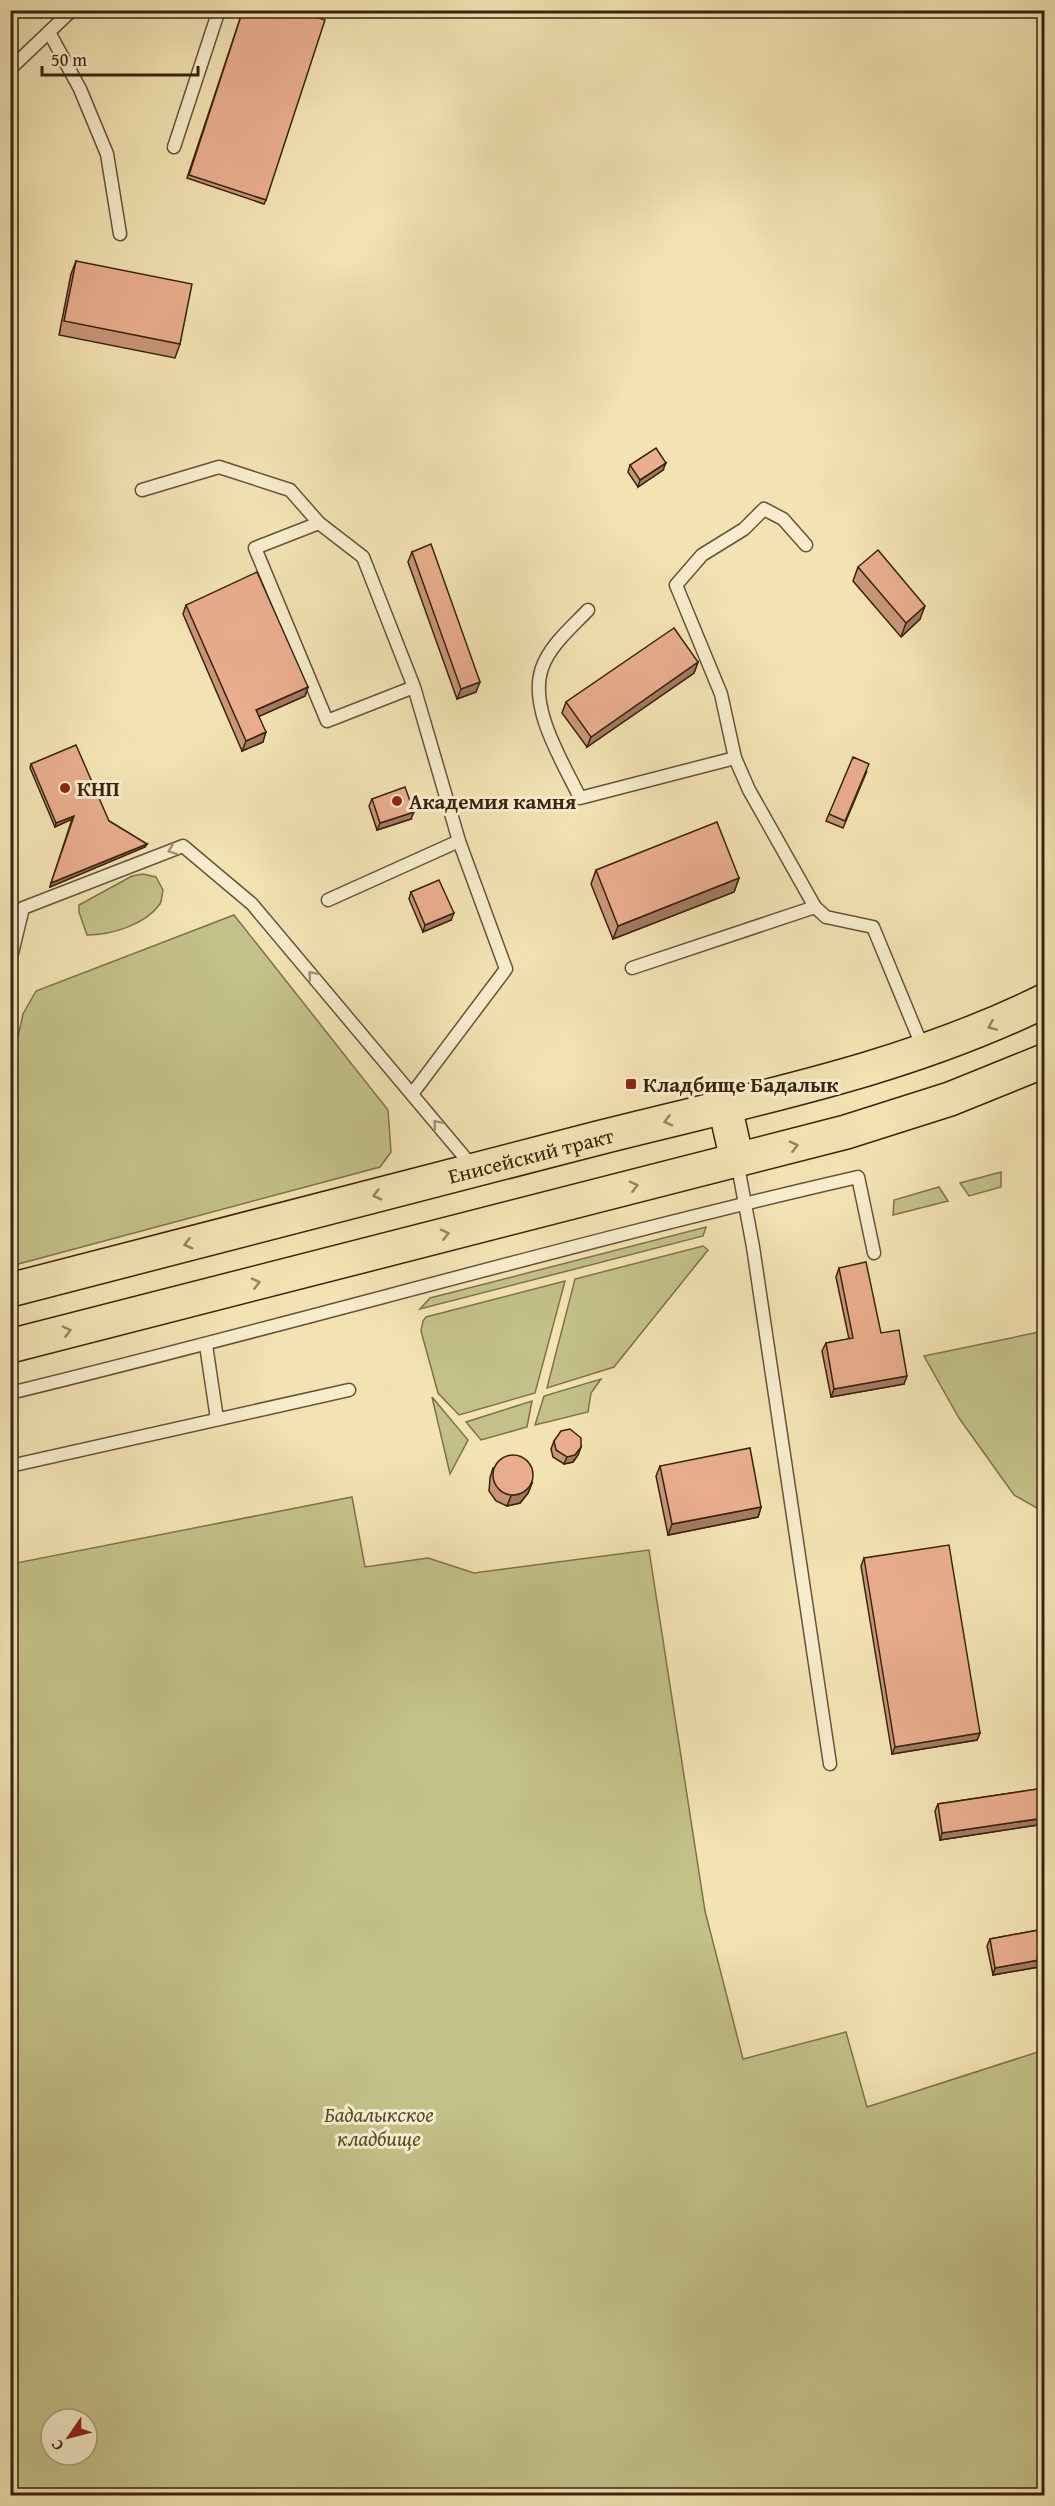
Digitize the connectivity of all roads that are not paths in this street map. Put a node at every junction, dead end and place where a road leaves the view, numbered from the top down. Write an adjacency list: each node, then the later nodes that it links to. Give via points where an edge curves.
1 (72, 10): 3 (lane)
2 (219, 10): 5 (lane)
3 (49, 32): 4 (lane); 6 (lane, via 80,89 107,154)
4 (10, 69)
5 (174, 147)
6 (120, 234)
7 (142, 490): 8 (lane, via 219,467 290,490)
8 (319, 523): 11 (lane, via 363,557); 11 (lane, via 255,548 327,721)
9 (806, 545): 12 (lane, via 783,519 764,508 744,529 702,555 676,585 721,694)
10 (588, 610): 12 (lane, via 559,641 542,668 539,703 579,798)
11 (414, 687): 13 (lane)
12 (735, 758): 15 (lane)
13 (459, 841): 14 (lane); 21 (lane, via 506,969)
14 (328, 900)
15 (815, 907): 17 (lane); 19 (lane, via 826,917 873,927)
16 (10, 961): 21 (lane, one-way to 16, via 252,904 183,846 22,908)
17 (632, 968)
18 (1044, 1001): 19 (main road, Енисейский тракт, one-way to 19, via 995,1026)
19 (925, 1052): 22 (main road, Енисейский тракт)
20 (1044, 1061): 23 (main road, one-way to 20, via 950,1100)
21 (412, 1094): 24 (lane, one-way to 21)
22 (725, 1107): 23 (main road); 24 (main road, Енисейский тракт, one-way to 24)
23 (737, 1160): 25 (lane); 29 (main road, one-way to 23)
24 (474, 1169): 27 (main road, Енисейский тракт, one-way to 27)
25 (745, 1203): 26 (lane, via 858,1177); 28 (lane); 34 (lane)
26 (874, 1253)
27 (10, 1290)
28 (206, 1345): 31 (lane); 32 (lane)
29 (10, 1346)
30 (349, 1390): 32 (lane)
31 (10, 1393)
32 (218, 1419): 33 (lane)
33 (10, 1466)
34 (830, 1764)

